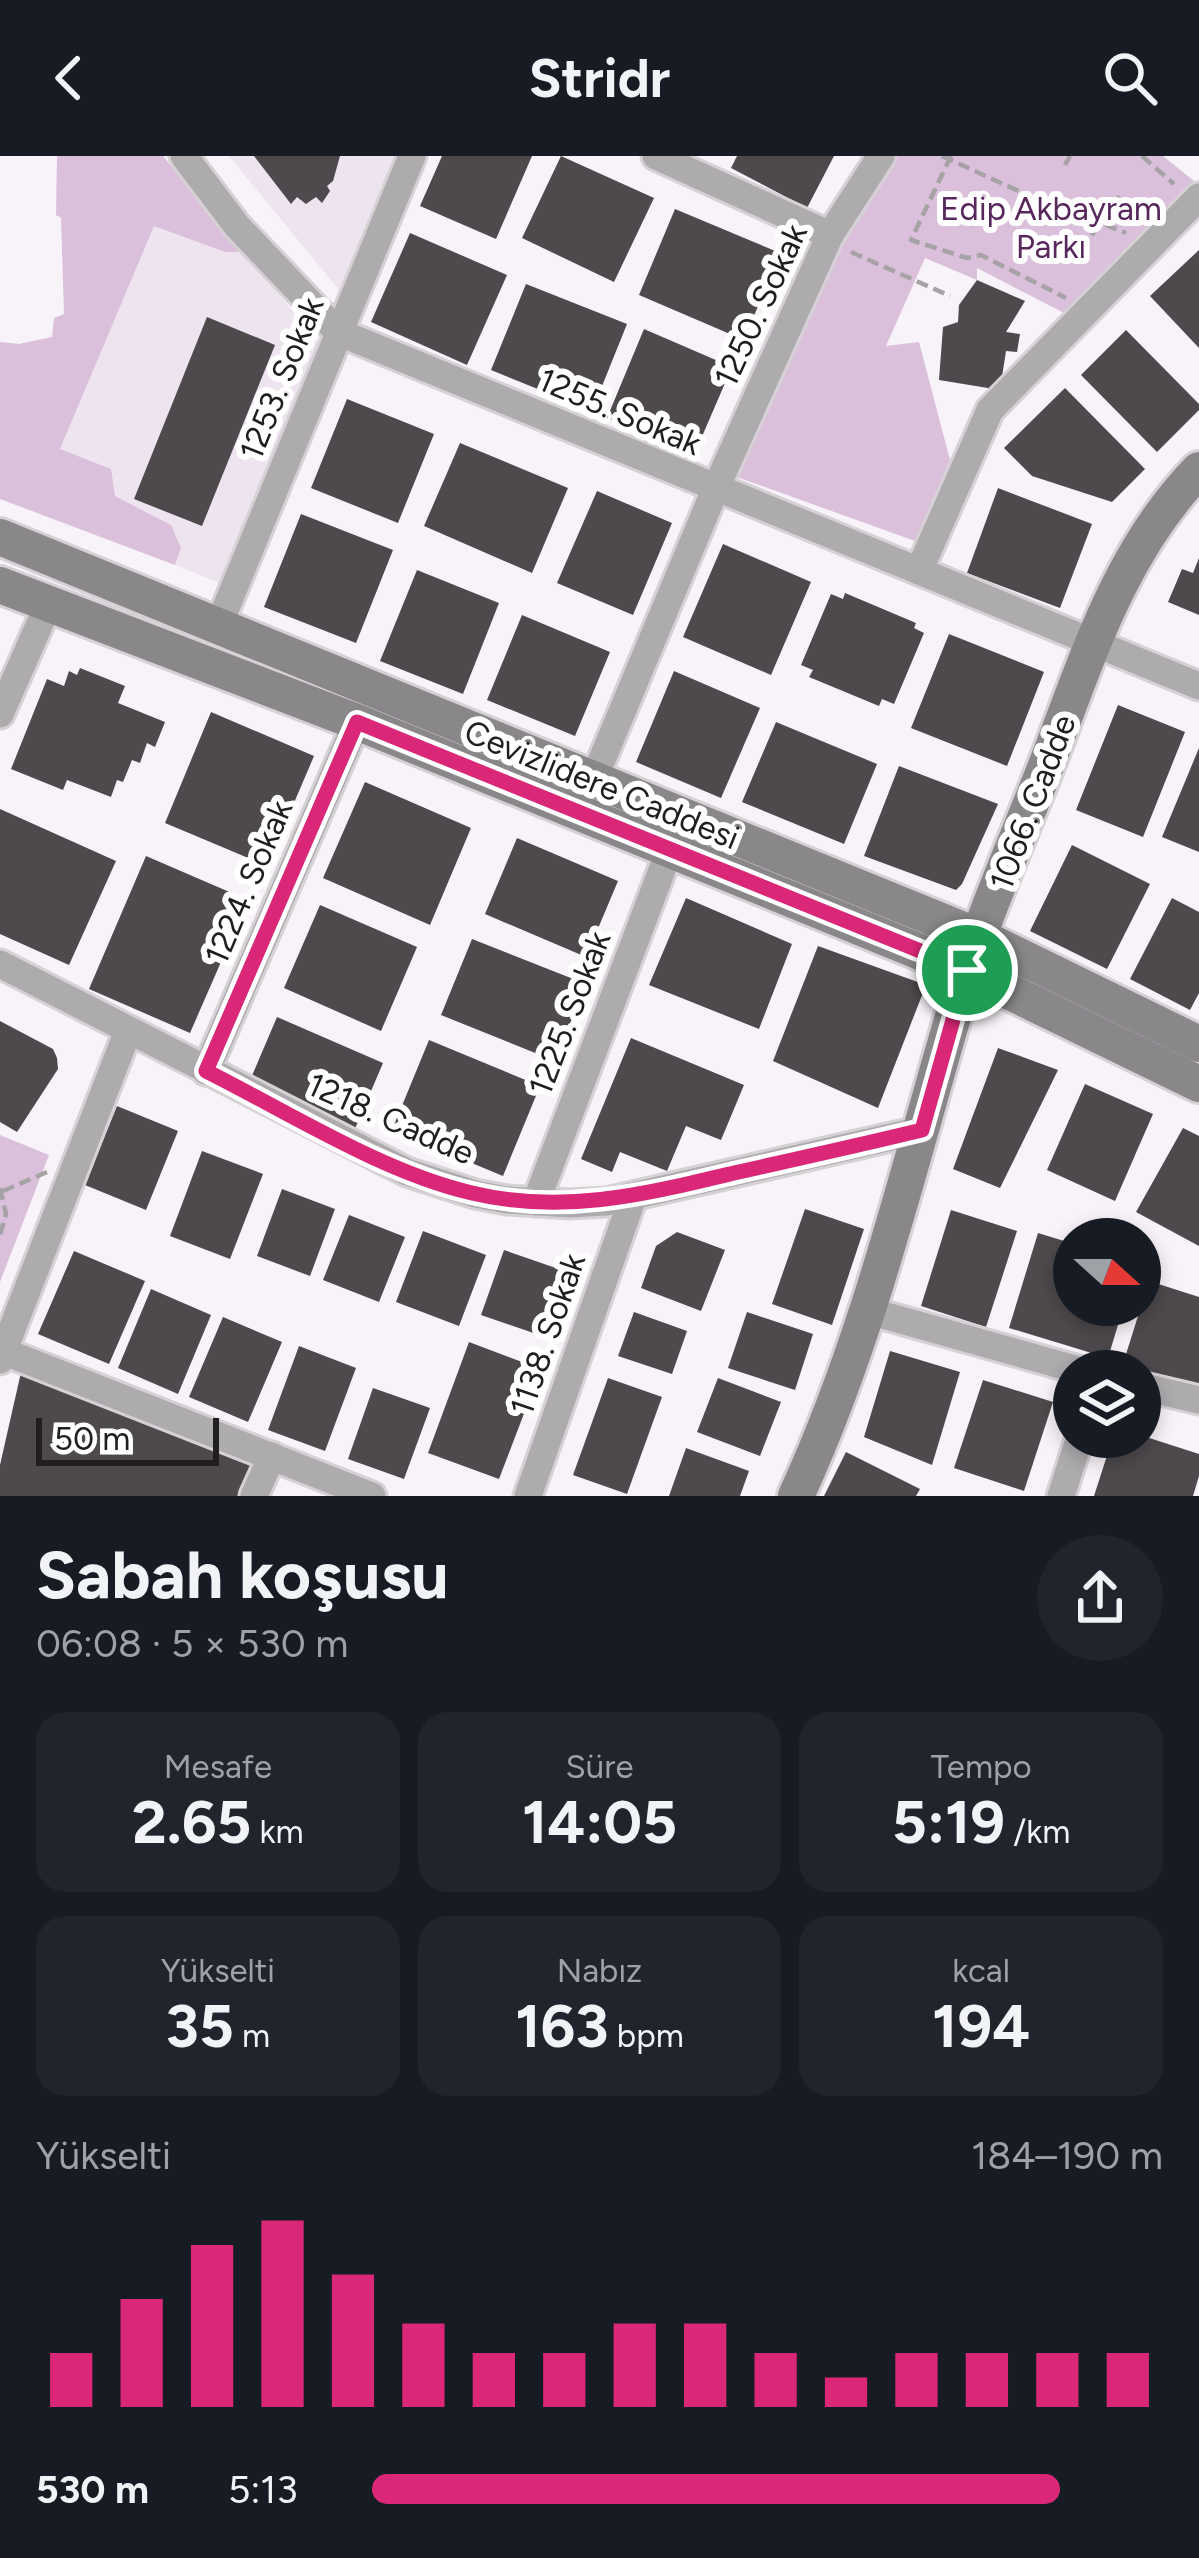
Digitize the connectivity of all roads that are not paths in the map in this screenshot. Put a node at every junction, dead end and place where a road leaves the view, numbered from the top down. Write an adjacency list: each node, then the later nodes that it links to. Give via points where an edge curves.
1 (184, 156): 7 (street, 1255. Sokak, via 237,226)
2 (412, 156): 7 (street, 1253. Sokak)
3 (656, 156): 6 (street)
4 (881, 156): 6 (street, 1250. Sokak)
5 (1188, 192): 11 (street, via 1154,243 990,410)
6 (829, 238): 9 (street, 1250. Sokak)
7 (338, 332): 9 (street, 1255. Sokak); 14 (street, 1253. Sokak)
8 (1199, 470): 15 (main road, 1066. Cadde, via 1141,545)
9 (715, 490): 11 (street, 1255. Sokak); 19 (street, 1250. Sokak)
10 (0, 537): 14 (main road, Cevizlidere Caddesi)
11 (919, 571): 15 (street, 1255. Sokak)
12 (0, 585): 13 (main road, Cevizlidere Caddesi)
13 (49, 603): 17 (street); 18 (main road, Cevizlidere Caddesi)
14 (218, 627): 19 (main road, Cevizlidere Caddesi)
15 (1093, 641): 16 (street, 1255. Sokak); 21 (main road, 1066. Cadde)
16 (1199, 686)
17 (0, 714)
18 (357, 722): 20 (main road, Cevizlidere Caddesi); 25 (street, 1224. Sokak)
19 (593, 781): 21 (main road, Cevizlidere Caddesi)
20 (670, 849): 21 (main road, Cevizlidere Caddesi); 29 (street, 1225. Sokak)
21 (974, 954): 24 (main road, Cevizlidere Caddesi); 26 (main road, Cevizlidere Caddesi); 27 (main road, 1066. Cadde)
22 (0, 964): 23 (street, 1218. Cadde)
23 (128, 1031): 25 (street, 1218. Cadde); 31 (street)
24 (1199, 1044)
25 (206, 1071): 29 (street, 1218. Cadde, via 407,1172 475,1194)
26 (1199, 1084)
27 (922, 1130): 28 (street, 1218. Cadde); 30 (main road, 1066. Cadde)
28 (633, 1197): 29 (street, 1218. Cadde); 39 (street, 1138. Sokak)
29 (536, 1202)
30 (869, 1311): 32 (street); 40 (main road, 1066. Cadde)
31 (1, 1354): 35 (street)
32 (1053, 1363)
33 (1161, 1391): 34 (street)
34 (1199, 1400)
35 (272, 1456): 37 (street); 38 (street)
36 (1073, 1458): 41 (street)
37 (254, 1496)
38 (372, 1496)
39 (528, 1496)
40 (796, 1496)
41 (1060, 1496)

